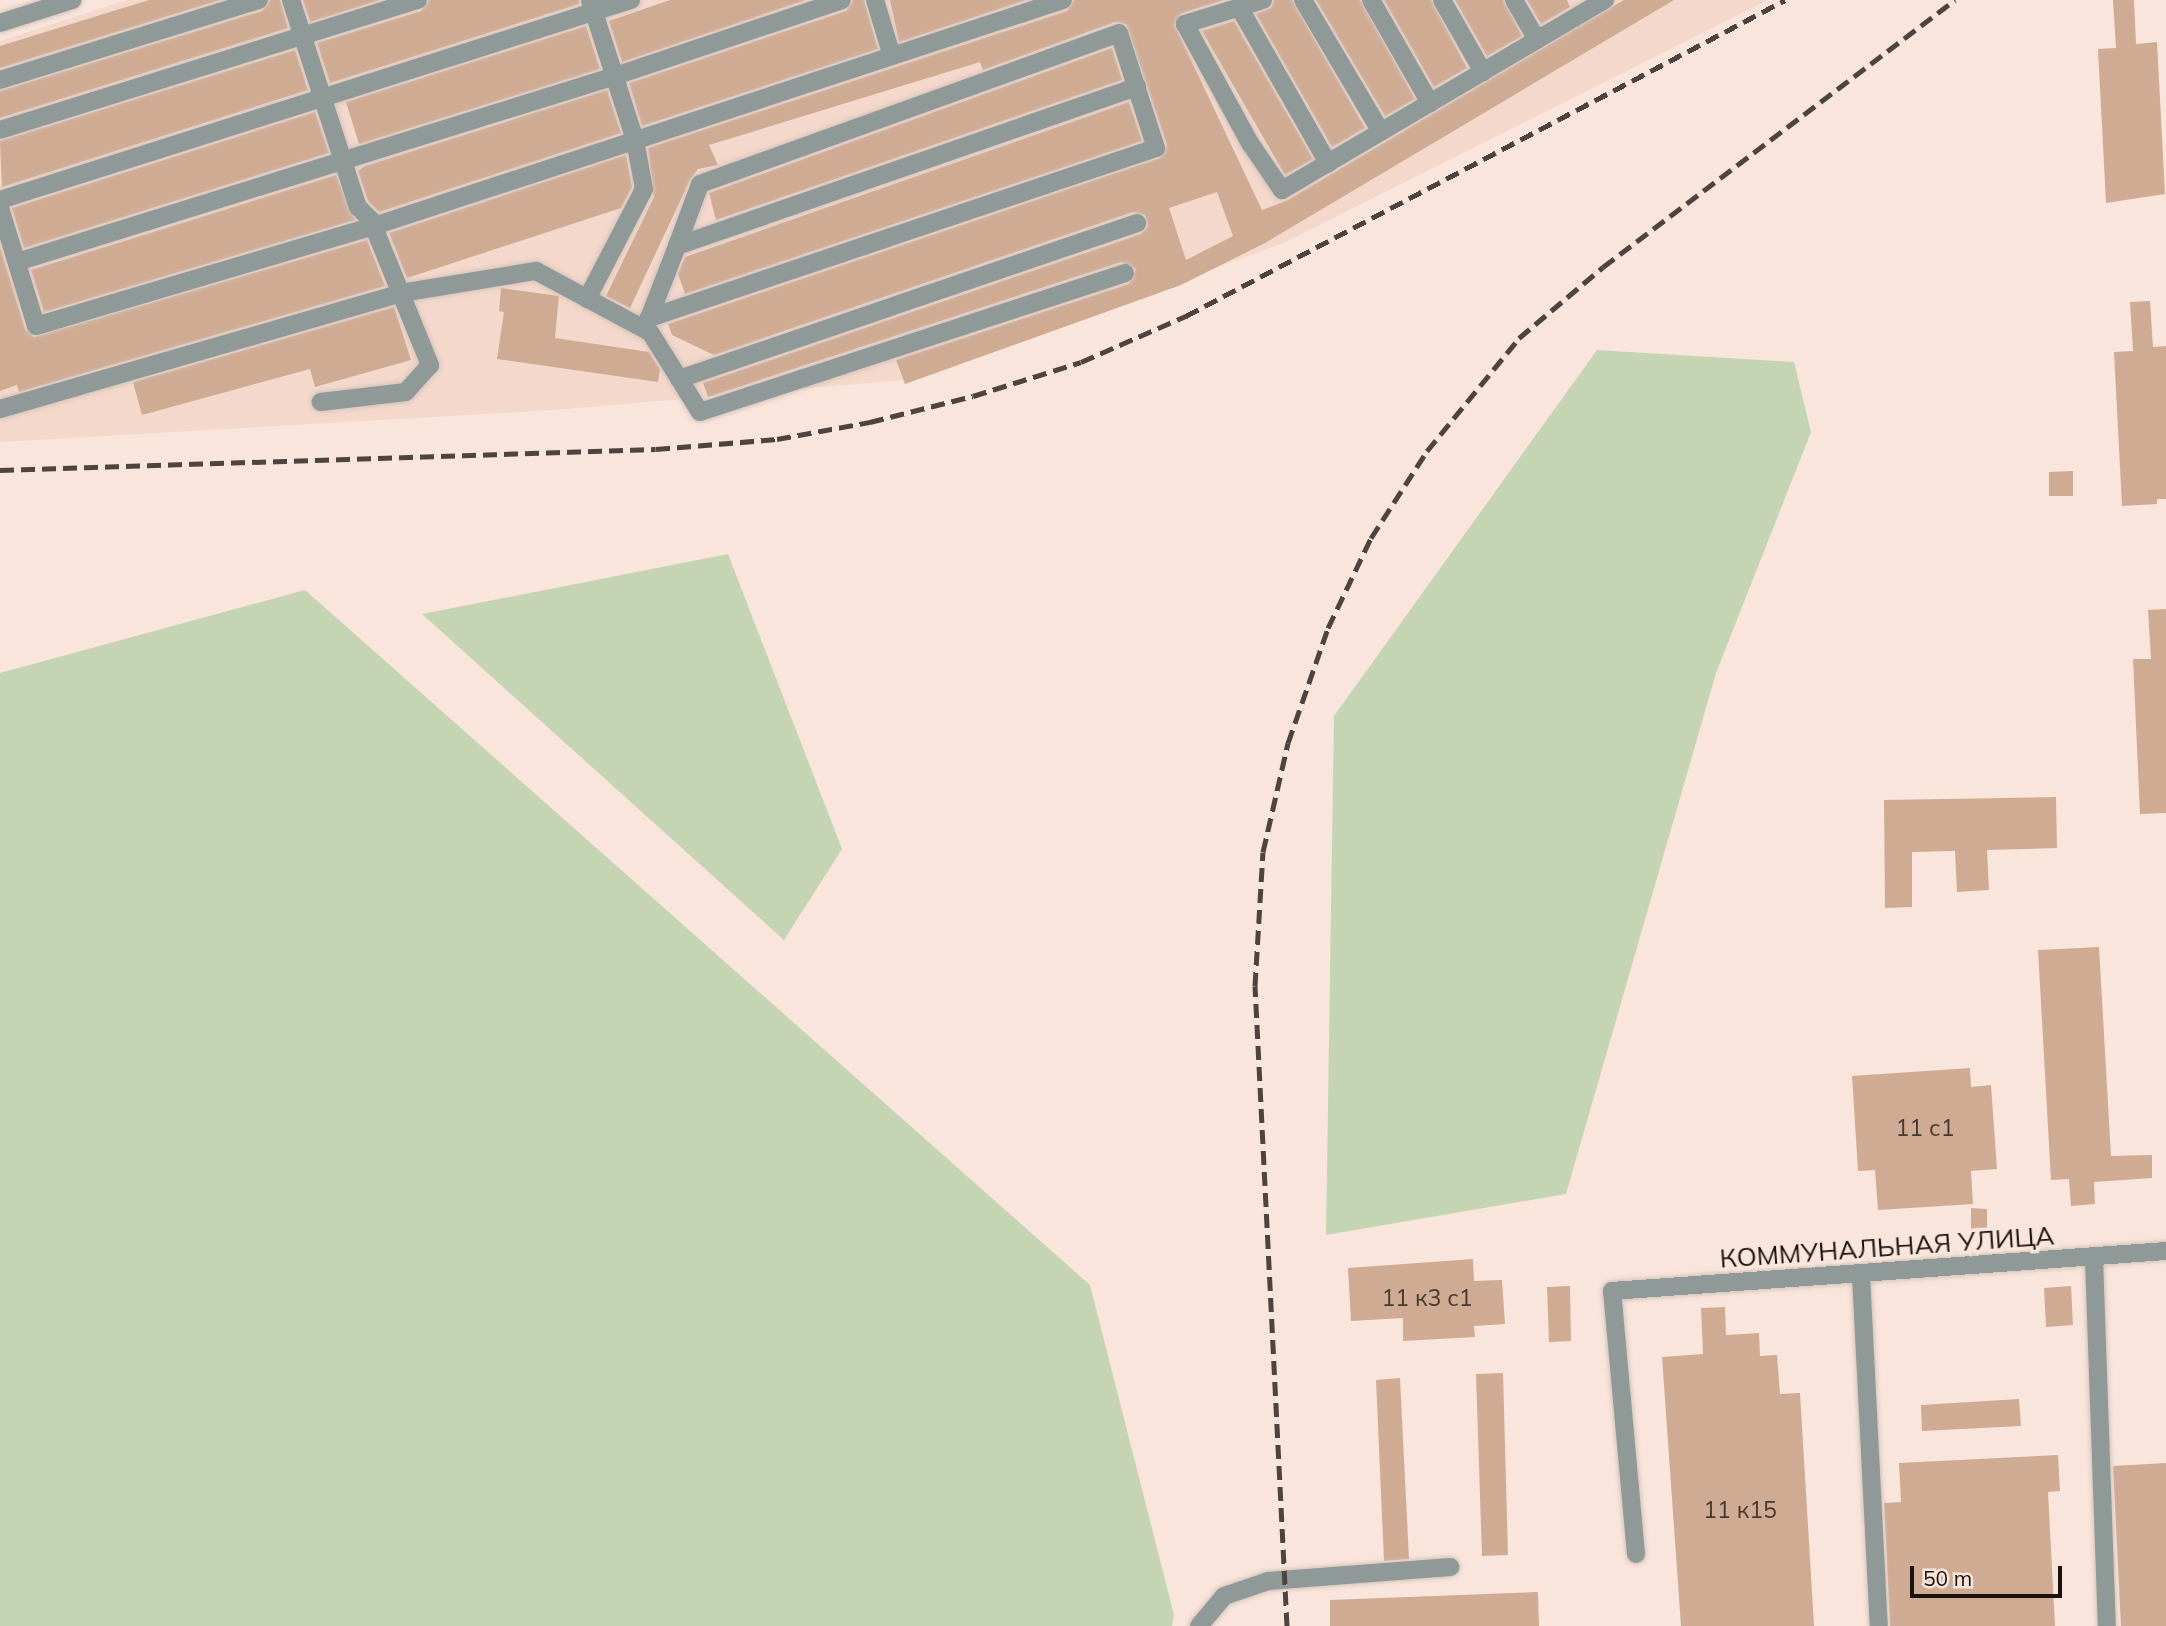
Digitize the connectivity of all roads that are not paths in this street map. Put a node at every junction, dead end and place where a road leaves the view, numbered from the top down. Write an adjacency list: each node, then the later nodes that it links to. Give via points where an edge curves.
1 (72, 0): 18 (street)
2 (259, 0): 24 (street)
3 (292, 0): 19 (street)
4 (418, 0): 19 (street)
5 (631, 0): 15 (street)
6 (842, 0): 23 (street)
7 (874, 0): 21 (street)
8 (1063, 0): 21 (street)
9 (1263, 0): 17 (street)
10 (1303, 0): 29 (street)
11 (1371, 0): 27 (street)
12 (1442, 0): 22 (street)
13 (1514, 0): 20 (street)
14 (1605, 0): 16 (street)
15 (592, 6): 23 (street); 26 (street)
16 (1581, 6): 20 (street)
17 (1239, 8): 32 (street); 32 (street, via 1185,24 1250,144 1282,190)
18 (0, 23)
19 (304, 38): 26 (street); 28 (street)
20 (1537, 40): 22 (street)
21 (891, 53): 30 (street)
22 (1483, 72): 27 (street)
23 (615, 76): 30 (street); 31 (street)
24 (0, 80)
25 (1137, 87): 37 (street); 37 (street, via 1119,33 700,184); 42 (street, via 1156,148)
26 (323, 99): 31 (street); 33 (street)
27 (1430, 103): 29 (street)
28 (0, 130)
29 (1381, 132): 32 (street)
30 (635, 140): 36 (street); 41 (street, via 644,189)
31 (343, 160): 36 (street, via 358,207); 38 (street)
32 (1328, 163)
33 (0, 200)
34 (0, 208): 38 (street)
35 (1137, 223): 43 (street)
36 (373, 226): 38 (street, via 36,326); 40 (street)
37 (677, 246): 42 (street)
38 (17, 262)
39 (1125, 273): 43 (street, via 700,412)
40 (401, 293): 41 (street, via 536,271); 44 (street, via 430,365 406,392); 45 (street)
41 (587, 299): 42 (street)
42 (647, 324): 43 (street)
43 (679, 379)
44 (321, 402)
45 (0, 409)
46 (2166, 1251): 47 (street, КОММУНАЛЬНАЯ УЛИЦА)
47 (2094, 1259): 48 (street, КОММУНАЛЬНАЯ УЛИЦА); 53 (street)
48 (1861, 1275): 49 (street, КОММУНАЛЬНАЯ УЛИЦА, via 1612,1292); 52 (street)
49 (1636, 1554)
50 (1450, 1567): 51 (street, via 1268,1581 1224,1596)
51 (1199, 1626)
52 (1879, 1626)
53 (2107, 1626)

